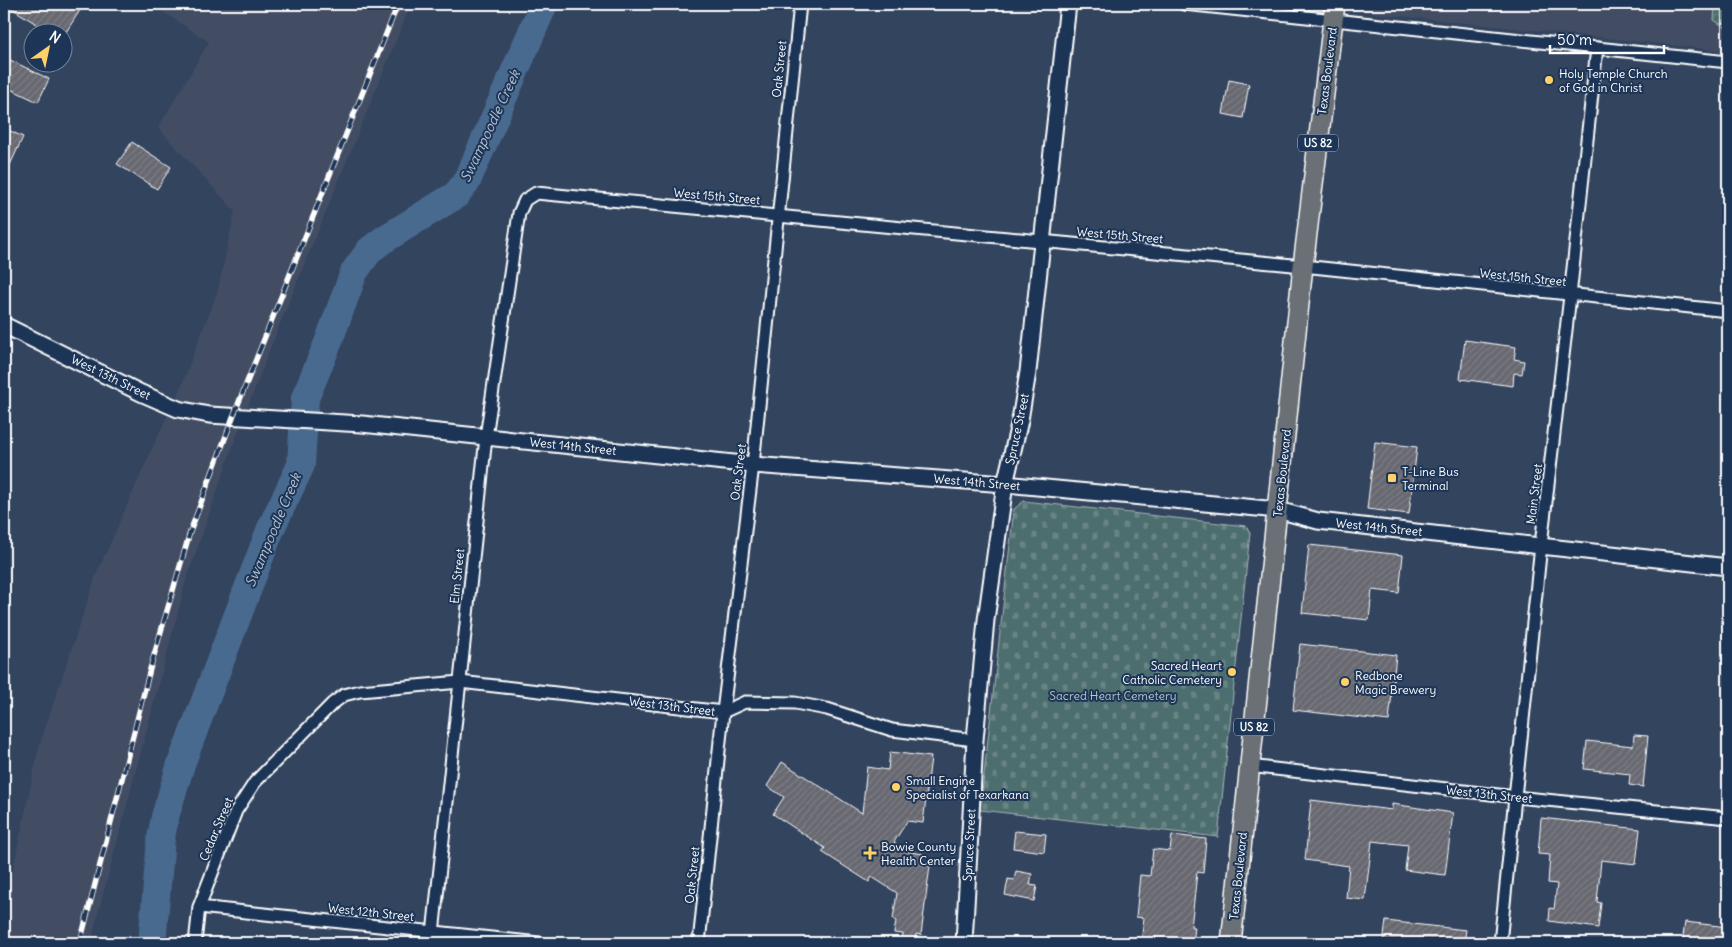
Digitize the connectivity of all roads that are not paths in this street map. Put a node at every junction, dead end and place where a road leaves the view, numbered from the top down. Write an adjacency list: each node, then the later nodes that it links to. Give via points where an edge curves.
1 (800, 4): 8 (street, Oak Street)
2 (1068, 4): 9 (street, Spruce Street)
3 (1184, 4): 4 (street)
4 (1334, 11): 5 (street); 10 (main road, Texas Boulevard / US 82)
5 (1597, 48): 6 (street); 11 (street, Main Street)
6 (1728, 62)
7 (519, 212): 8 (street, West 15th Street, via 525,200 536,193); 15 (street, Elm Street)
8 (778, 215): 9 (street, West 15th Street); 16 (street, Oak Street)
9 (1042, 241): 10 (street, West 15th Street); 17 (street, Spruce Street, via 1024,399)
10 (1304, 266): 11 (street, West 15th Street); 18 (main road, Texas Boulevard / US 82)
11 (1570, 296): 12 (street, West 15th Street); 19 (street, Main Street)
12 (1728, 312)
13 (4, 324): 14 (street, West 13th Street, via 178,409)
14 (223, 416): 15 (street, West 14th Street)
15 (486, 437): 16 (street, West 14th Street); 21 (street, Elm Street)
16 (753, 465): 17 (street, West 14th Street); 23 (street, Oak Street)
17 (1005, 484): 18 (street, West 14th Street); 24 (street, Spruce Street, via 986,620)
18 (1278, 510): 19 (street, West 14th Street, via 1318,521); 25 (main road, Texas Boulevard / US 82)
19 (1542, 545): 20 (street, West 14th Street); 26 (street, Main Street)
20 (1728, 567)
21 (460, 682): 22 (street, West 13th Street); 23 (street, West 13th Street); 29 (street, Elm Street)
22 (365, 691): 28 (street, Cedar Street, via 344,695 332,704 255,782 236,811)
23 (723, 712): 24 (street, West 13th Street, via 746,702 795,703 827,709 892,730); 32 (street, Oak Street)
24 (975, 740): 33 (street, Spruce Street)
25 (1249, 766): 26 (street, West 13th Street); 34 (main road, Texas Boulevard / US 82)
26 (1516, 797): 27 (street, West 13th Street); 35 (street, Main Street)
27 (1728, 818)
28 (199, 907): 29 (street, West 12th Street); 30 (street, Cedar Street)
29 (432, 938): 31 (street, West 12th Street)
30 (195, 943)
31 (539, 943)
32 (699, 943)
33 (964, 943)
34 (1231, 943)
35 (1500, 943)

